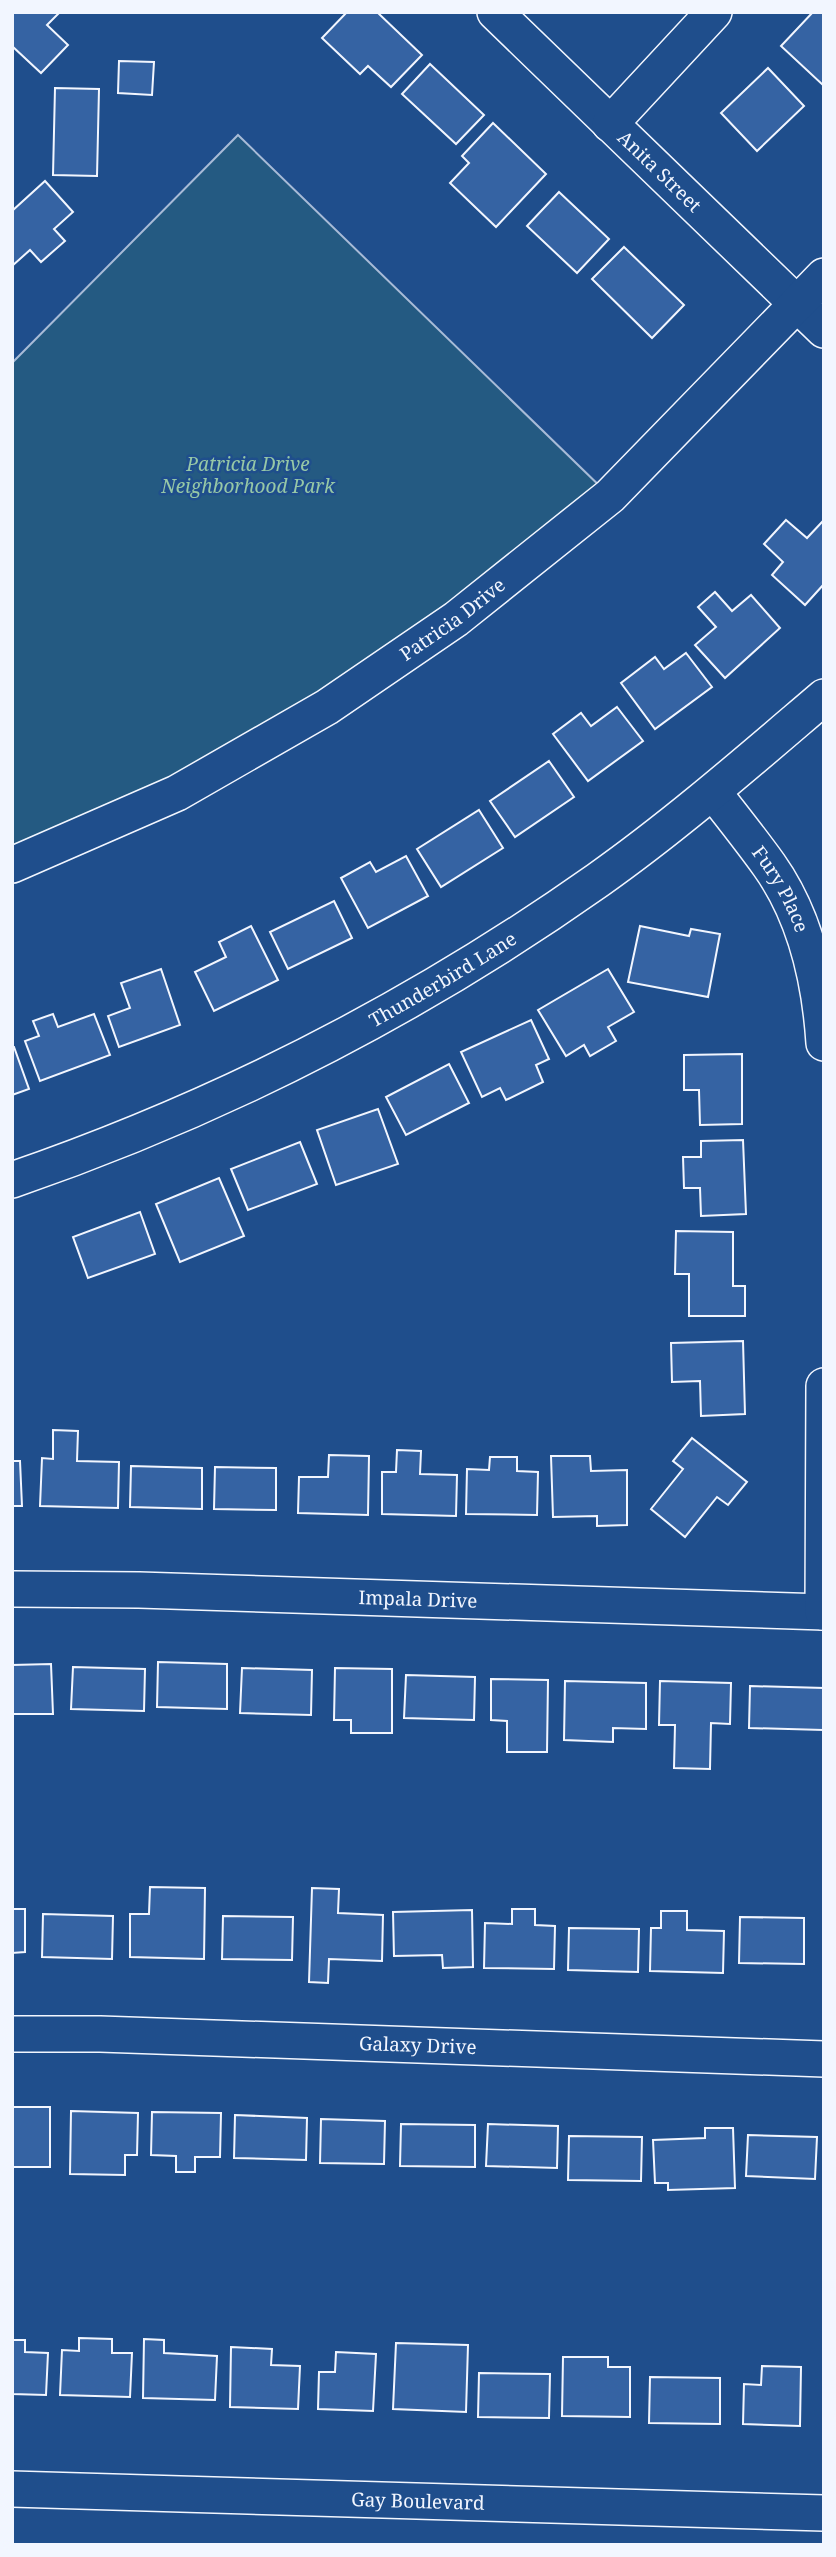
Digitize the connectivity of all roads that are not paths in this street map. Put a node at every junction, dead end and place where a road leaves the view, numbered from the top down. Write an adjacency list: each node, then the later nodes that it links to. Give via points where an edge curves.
1 (495, 12): 3 (street, Anita Street)
2 (714, 12): 3 (street)
3 (610, 124): 5 (street, Anita Street)
4 (824, 276): 5 (street, Patricia Drive)
5 (797, 304): 6 (street, Anita Street); 9 (street, Patricia Drive, via 610,496 412,650 327,707 177,793)
6 (824, 330)
7 (824, 697): 8 (street, Thunderbird Lane)
8 (713, 792): 10 (street, Fury Place, via 770,866 798,919 818,990); 11 (street, Thunderbird Lane, via 600,878 428,991 263,1077 151,1127)
9 (12, 865)
10 (824, 1044)
11 (12, 1180)
12 (824, 1386): 14 (street)
13 (12, 1588): 14 (street, Impala Drive)
14 (824, 1612)
15 (12, 2034): 16 (street, Galaxy Drive)
16 (824, 2059)
17 (12, 2488): 18 (street, Gay Boulevard)
18 (824, 2513)

